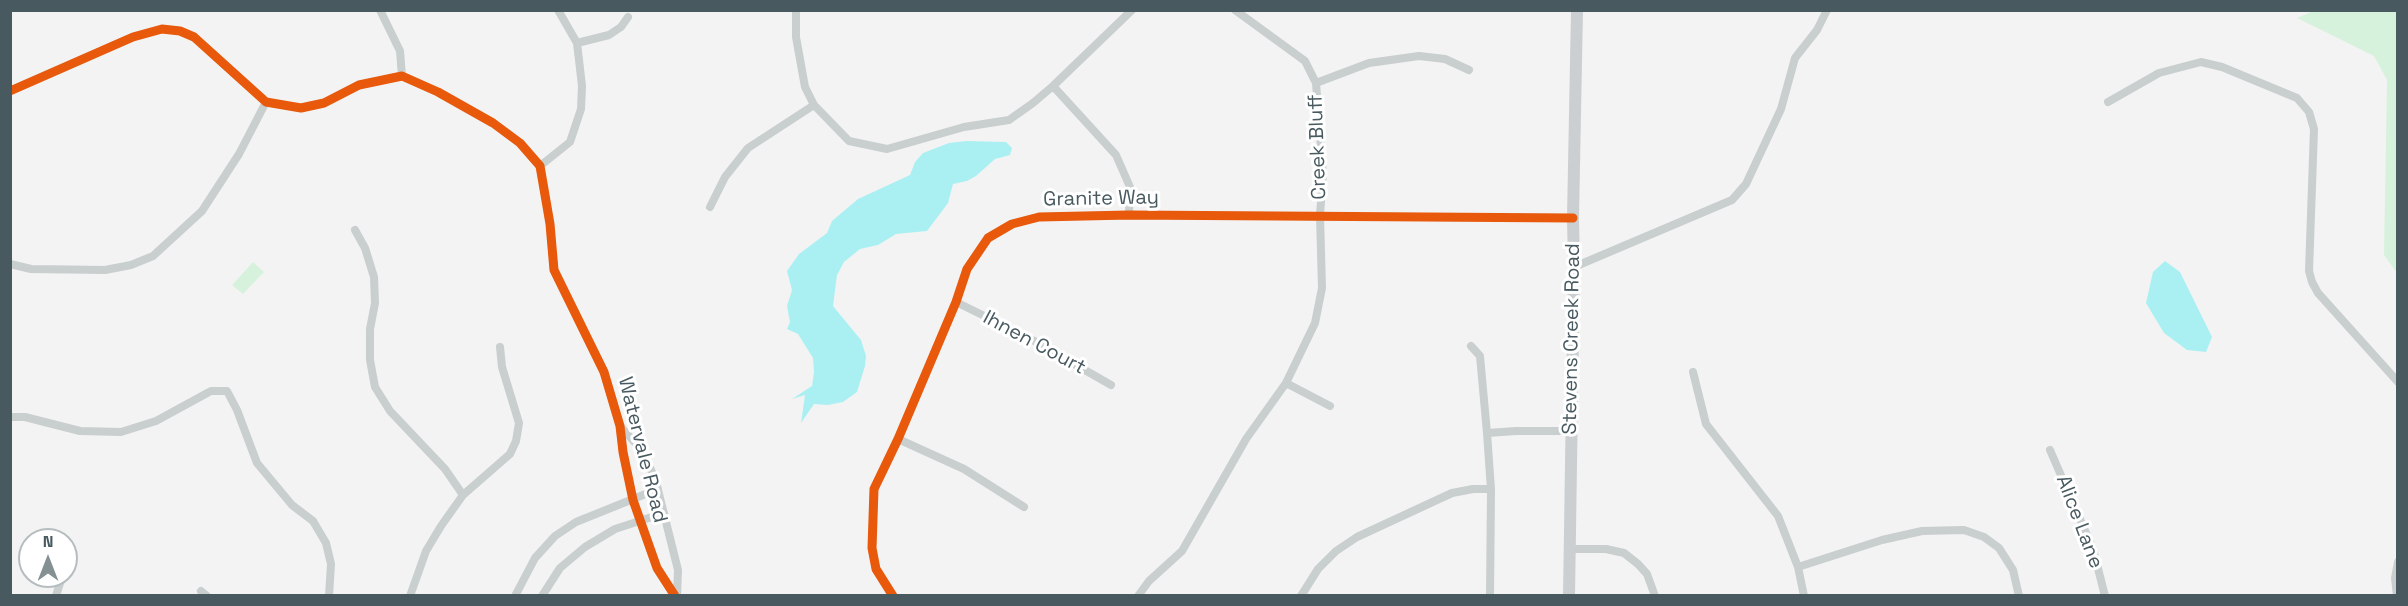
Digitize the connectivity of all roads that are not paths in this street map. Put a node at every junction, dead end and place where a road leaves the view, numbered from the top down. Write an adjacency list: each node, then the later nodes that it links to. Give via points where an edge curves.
1 (380, 10): 11 (street, via 400,51)
2 (558, 10): 9 (street)
3 (796, 10): 17 (street, via 796,37 805,87)
4 (1132, 10): 13 (street)
5 (1235, 10): 12 (street, Creek Bluff, via 1305,60)
6 (1577, 10): 22 (street, Stevens Creek Road)
7 (1827, 10): 25 (street, via 1795,58 1781,109 1746,184 1732,200)
8 (628, 17): 9 (street, via 609,35)
9 (578, 43): 18 (street, via 581,109 570,142)
10 (1469, 70): 12 (street, via 1444,58 1419,56 1369,63)
11 (402, 76): 15 (street, via 359,85 324,103 302,108); 18 (street, via 493,123 520,143)
12 (1316, 83): 21 (street, Creek Bluff, via 1323,174)
13 (1053, 86): 17 (street, via 1009,120 954,129 887,149 849,141); 20 (street, via 1116,155 1130,187)
14 (12, 87): 15 (street, via 162,29 194,37)
15 (266, 102): 24 (street, via 239,154 202,211 153,256 105,270 32,269)
16 (2108, 102): 30 (street, via 2159,73 2200,62 2297,98 2309,112 2314,129 2309,271 2312,282)
17 (814, 105): 19 (street, via 748,148 725,177)
18 (540, 166): 35 (street, Watervale Road, via 554,270 604,372)
19 (710, 207)
20 (1129, 215): 21 (street, Granite Way); 26 (street, Granite Way, via 1039,217 1012,224 988,238 967,268)
21 (1320, 215): 22 (street, Granite Way); 31 (street, via 1322,288 1316,323)
22 (1573, 218): 25 (street, Stevens Creek Road)
23 (355, 230): 42 (street, via 374,277 375,303 369,329 375,387 390,411 445,469)
24 (10, 264)
25 (1574, 267): 36 (street, Stevens Creek Road)
26 (956, 302): 32 (street, Ihnen Court); 38 (street, Granite Way)
27 (1471, 346): 37 (street, via 1480,356)
28 (500, 347): 42 (street, via 519,423 516,441 510,454)
29 (1693, 372): 49 (street, via 1706,424 1778,516)
30 (2397, 382)
31 (1286, 383): 33 (street); 56 (street, via 1246,439 1182,551 1149,580)
32 (1111, 385)
33 (1330, 406)
34 (10, 417): 50 (street, via 80,430 121,432 156,422 211,391 227,391 257,463 292,505 313,521 326,543 331,564)
35 (620, 426): 40 (street, Watervale Road, via 640,448); 43 (street, Watervale Road)
36 (1570, 431): 37 (street); 47 (street, Stevens Creek Road)
37 (1487, 433): 41 (street)
38 (898, 439): 44 (street, via 964,469); 55 (street, Granite Way, via 874,489 871,528 876,569)
39 (2050, 450): 63 (street, Alice Lane, via 2093,549)
40 (658, 489): 43 (street); 45 (street, Watervale Road)
41 (1491, 489): 57 (street, via 1452,493 1357,537 1318,569); 58 (street)
42 (463, 495): 51 (street, via 426,550)
43 (633, 500): 46 (street, Watervale Road); 52 (street, via 576,522 555,536 535,558)
44 (1024, 507)
45 (664, 513): 46 (street); 54 (street, Watervale Road, via 678,570)
46 (640, 520): 53 (street, via 585,547 560,568); 54 (street, Watervale Road, via 657,568)
47 (1571, 549): 59 (street, Stevens Creek Road); 60 (street, via 1606,549 1624,554 1647,574)
48 (2397, 562): 64 (street)
49 (1798, 567): 61 (street); 62 (street, via 1892,537 1922,531 1964,530 1999,548 2013,570)
50 (329, 596)
51 (410, 596)
52 (515, 596)
53 (542, 596)
54 (676, 596)
55 (893, 596)
56 (1138, 596)
57 (1301, 596)
58 (1490, 596)
59 (1569, 596)
60 (1655, 596)
61 (1804, 596)
62 (2019, 596)
63 (2105, 596)
64 (2397, 596)

